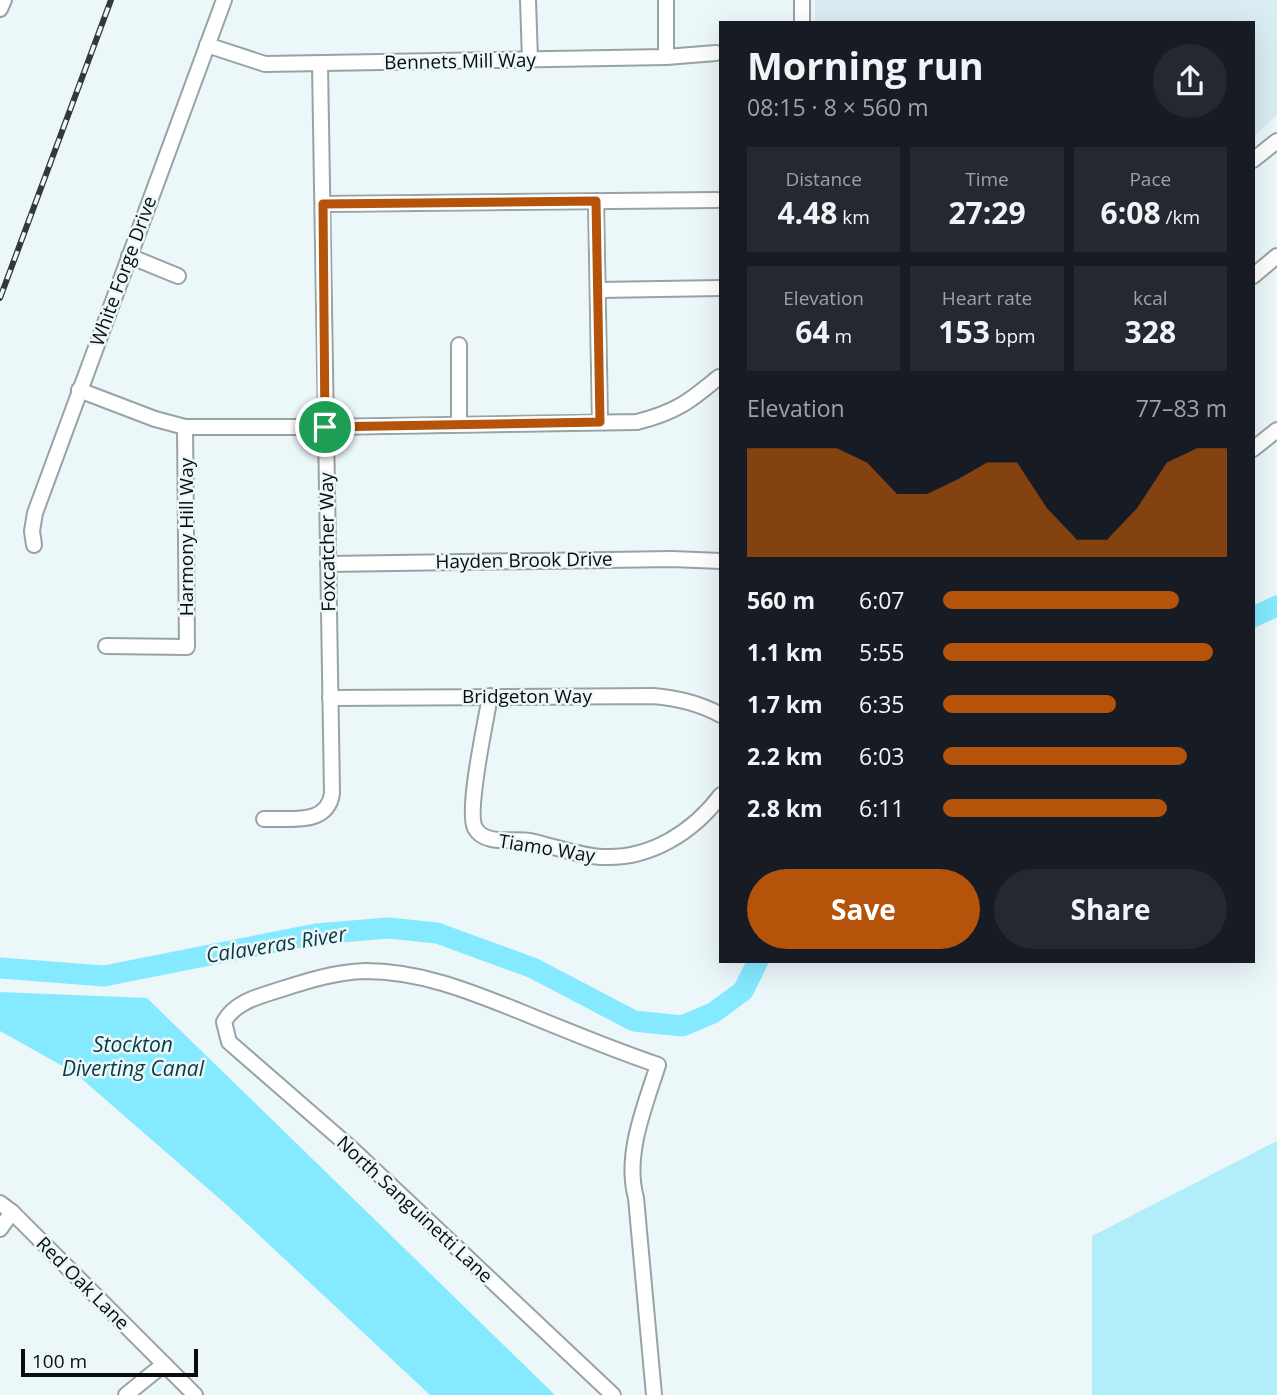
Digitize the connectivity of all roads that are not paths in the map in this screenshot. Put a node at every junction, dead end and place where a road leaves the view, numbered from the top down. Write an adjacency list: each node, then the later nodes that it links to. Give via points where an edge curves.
1 (4, 0): 6 (street)
2 (224, 0): 8 (street, White Forge Drive)
3 (528, 0): 11 (street)
4 (666, 0): 10 (street)
5 (802, 0): 7 (street)
6 (0, 9)
7 (802, 21)
8 (207, 45): 12 (street, Bennets Mill Way, via 265,64); 18 (street, White Forge Drive)
9 (716, 53): 10 (street, Bennets Mill Way)
10 (666, 57): 11 (street, Bennets Mill Way)
11 (530, 60): 12 (street, Bennets Mill Way)
12 (320, 64): 17 (street, Foxcatcher Way)
13 (1277, 141): 14 (street)
14 (1255, 158)
15 (717, 200): 16 (street)
16 (596, 201): 17 (street); 23 (street)
17 (323, 204): 30 (street, Foxcatcher Way)
18 (129, 256): 21 (street); 26 (street, White Forge Drive)
19 (1277, 256): 20 (street)
20 (1255, 274)
21 (178, 276)
22 (719, 288): 23 (street)
23 (599, 290): 27 (street)
24 (459, 345): 28 (street)
25 (719, 377): 27 (street, via 665,415 637,422)
26 (79, 390): 29 (street); 33 (street, White Forge Drive, via 35,513)
27 (600, 422): 28 (street)
28 (459, 424): 30 (street)
29 (185, 427): 30 (street); 36 (street, Harmony Hill Way, via 187,647)
30 (325, 427): 35 (street, Foxcatcher Way)
31 (1277, 430): 32 (street)
32 (1255, 447)
33 (34, 545)
34 (719, 561): 35 (street, Hayden Brook Drive)
35 (327, 564): 38 (street, Foxcatcher Way)
36 (106, 646)
37 (490, 696): 38 (street, Bridgeton Way); 39 (street, Bridgeton Way, via 653,696 678,698); 40 (street, Tiamo Way, via 472,816 480,834 493,840 528,841 603,857 635,853 682,834)
38 (330, 698): 41 (street, Foxcatcher Way, via 332,793 327,808 316,817)
39 (719, 714)
40 (719, 799)
41 (264, 819)
42 (6, 1208): 43 (street); 44 (street, Red Oak Lane)
43 (0, 1229)
44 (164, 1364): 45 (street); 46 (street, Red Oak Lane)
45 (126, 1395)
46 (195, 1395)
47 (613, 1395): 48 (street, North Sanguinetti Lane, via 352,1149 229,1042 224,1022 228,1014 257,997 316,978 384,972 458,987 658,1065 632,1176)
48 (654, 1395)

